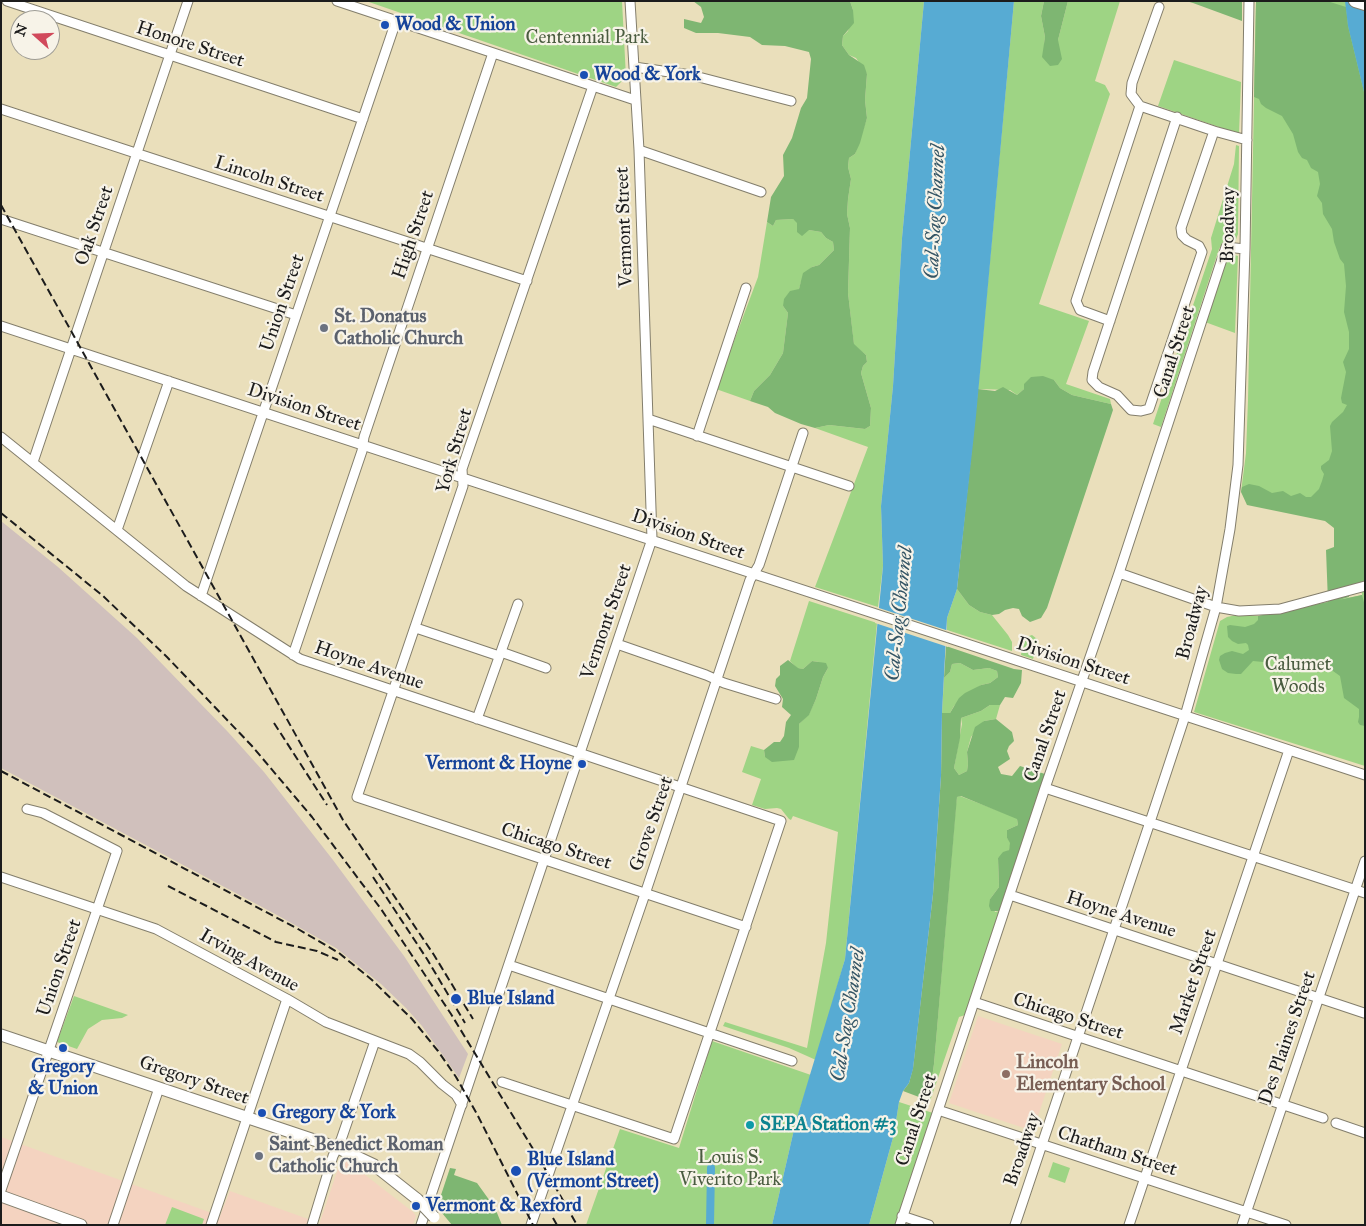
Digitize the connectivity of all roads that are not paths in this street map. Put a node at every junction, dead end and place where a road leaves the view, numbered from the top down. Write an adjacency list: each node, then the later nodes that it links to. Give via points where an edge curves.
1 (7, 1): 11 (street, Honore Street)
2 (188, 1): 11 (street, Oak Street)
3 (336, 1): 9 (street)
4 (630, 1): 12 (street, Vermont Street)
5 (1249, 1): 21 (street, Broadway)
6 (1355, 1): 7 (highway)
7 (1365, 4)
8 (1159, 7): 16 (street, via 1132,83 1131,94)
9 (396, 21): 10 (street); 19 (street, Union Street)
10 (493, 53): 13 (street); 27 (street, High Street)
11 (170, 55): 19 (street, Honore Street); 23 (street, Oak Street)
12 (634, 67): 14 (street, Vermont Street); 15 (street, via 692,75)
13 (594, 86): 14 (street); 30 (street, York Street)
14 (635, 100): 22 (street, Vermont Street)
15 (791, 100)
16 (1140, 106): 18 (street); 33 (street, via 1076,301 1080,310)
17 (1, 109): 23 (street, Lincoln Street)
18 (1177, 117): 20 (street); 33 (street)
19 (363, 119): 25 (street, Union Street)
20 (1214, 131): 21 (street); 33 (street, via 1181,228 1182,235 1199,246 1202,252 1149,409 1141,412 1131,410 1117,395 1092,380)
21 (1247, 140): 28 (street, Broadway)
22 (638, 150): 24 (street); 38 (street, Vermont Street)
23 (137, 154): 25 (street, Lincoln Street); 29 (street, Oak Street)
24 (761, 192)
25 (330, 217): 27 (street, Lincoln Street); 32 (street, Union Street)
26 (1, 218): 29 (street)
27 (427, 249): 30 (street, Lincoln Street); 42 (street, High Street)
28 (1245, 249): 49 (street, Canal Street, via 1226,247); 54 (street, Broadway, via 1238,465)
29 (104, 251): 32 (street); 35 (street, Oak Street)
30 (526, 281): 45 (street, York Street, via 462,469)
31 (746, 288): 41 (street)
32 (296, 315): 37 (street, Union Street)
33 (1110, 321)
34 (1, 326): 35 (street, Division Street)
35 (71, 349): 36 (street, Division Street); 43 (street, Oak Street)
36 (169, 381): 37 (street, Division Street); 47 (street)
37 (264, 412): 42 (street, Division Street); 52 (street, Union Street)
38 (648, 419): 41 (street); 48 (street, Vermont Street)
39 (803, 433): 44 (street, Grove Street)
40 (1, 436): 43 (street, Hoyne Avenue)
41 (697, 436): 44 (street)
42 (363, 444): 45 (street, Division Street); 58 (street, High Street)
43 (33, 462): 47 (street, Hoyne Avenue)
44 (791, 467): 46 (street); 50 (street, Grove Street)
45 (463, 477): 48 (street, Division Street); 55 (street, York Street, via 463,486)
46 (849, 486)
47 (117, 530): 52 (street, Hoyne Avenue)
48 (652, 539): 50 (street, Division Street); 56 (street, Vermont Street)
49 (1119, 573): 54 (street); 61 (street, Canal Street)
50 (754, 574): 60 (street, Grove Street); 61 (street, Division Street)
51 (1365, 586): 54 (street, via 1280,609 1250,612)
52 (202, 596): 58 (street, Hoyne Avenue)
53 (518, 604): 57 (street)
54 (1216, 607): 64 (street, Broadway)
55 (416, 628): 57 (street); 62 (street, York Street)
56 (617, 644): 60 (street); 67 (street, Vermont Street)
57 (500, 654): 59 (street); 65 (street)
58 (293, 656): 62 (street, Hoyne Avenue)
59 (546, 668)
60 (717, 680): 63 (street); 69 (street, Grove Street)
61 (1082, 682): 64 (street, Division Street); 70 (street, Canal Street)
62 (394, 691): 65 (street, Hoyne Avenue); 71 (street, York Street)
63 (776, 699)
64 (1185, 716): 66 (street, Division Street); 73 (street, Broadway)
65 (477, 719): 67 (street, Hoyne Avenue)
66 (1289, 750): 68 (street, Division Street); 74 (street, Market Street)
67 (580, 754): 69 (street, Hoyne Avenue); 75 (street, Vermont Street)
68 (1365, 775)
69 (681, 787): 79 (street, Grove Street); 83 (street, Hoyne Avenue, via 782,821)
70 (1045, 788): 73 (street); 81 (street, Canal Street)
71 (357, 797): 75 (street, Chicago Street)
72 (27, 808): 82 (street, Union Street, via 117,851)
73 (1150, 822): 74 (street); 84 (street, Broadway)
74 (1252, 856): 78 (street); 85 (street, Market Street)
75 (544, 860): 79 (street, Chicago Street); 86 (street, Vermont Street)
76 (1365, 861): 78 (street, Des Plaines Street)
77 (1, 877): 82 (street, Irving Avenue)
78 (1355, 890): 80 (street); 87 (street, Des Plaines Street)
79 (645, 894): 83 (street, Chicago Street); 89 (street, Grove Street)
80 (1365, 894)
81 (1010, 895): 84 (street, Hoyne Avenue); 90 (street, Canal Street)
82 (97, 909): 88 (street, Irving Avenue, via 156,929); 96 (street, Union Street)
83 (746, 927): 92 (street)
84 (1114, 930): 85 (street, Hoyne Avenue); 94 (street, Broadway)
85 (1218, 964): 87 (street, Hoyne Avenue); 98 (street, Market Street)
86 (509, 965): 89 (street); 101 (street, Vermont Street)
87 (1320, 998): 91 (street, Hoyne Avenue); 103 (street, Des Plaines Street)
88 (287, 999): 95 (street, Irving Avenue, via 326,1022); 105 (street)
89 (609, 999): 92 (street); 102 (street, Grove Street)
90 (974, 1002): 94 (street, Chicago Street); 104 (street, Canal Street)
91 (1364, 1013)
92 (710, 1033): 97 (street); 102 (street, via 674,1139)
93 (1, 1035): 96 (main road, Gregory Street)
94 (1077, 1037): 98 (street, Chicago Street); 109 (street, Broadway)
95 (375, 1041): 101 (street, Irving Avenue, via 396,1048 420,1062 456,1095); 110 (street)
96 (49, 1051): 100 (main road, Gregory Street); 112 (street, Union Street)
97 (792, 1061)
98 (1180, 1071): 103 (street, Chicago Street); 111 (street, Market Street)
99 (502, 1082): 102 (street)
100 (159, 1088): 105 (main road, Gregory Street); 118 (street)
101 (462, 1105): 121 (street, Vermont Street)
102 (572, 1105): 122 (street, Grove Street)
103 (1283, 1105): 106 (street, Chicago Street); 114 (street, Des Plaines Street)
104 (938, 1110): 109 (street, Chatham Street); 115 (street, Canal Street)
105 (248, 1118): 110 (main road, Gregory Street); 119 (street)
106 (1323, 1118)
107 (1336, 1123): 108 (street)
108 (1365, 1133)
109 (1042, 1144): 111 (street, Chatham Street); 124 (street, Broadway)
110 (338, 1148): 116 (main road, Gregory Street, bridge, via 374,1165 417,1199); 120 (street)
111 (1144, 1178): 114 (street, Chatham Street); 125 (street, Market Street)
112 (1, 1190)
113 (1, 1196): 117 (main road)
114 (1246, 1212): 126 (street, Des Plaines Street); 127 (street, Chatham Street)
115 (901, 1220): 123 (street)
116 (436, 1221)
117 (82, 1225)
118 (113, 1225)
119 (212, 1225)
120 (312, 1225)
121 (421, 1225)
122 (531, 1225)
123 (929, 1225)
124 (1014, 1225)
125 (1129, 1225)
126 (1242, 1225)
127 (1286, 1225)

